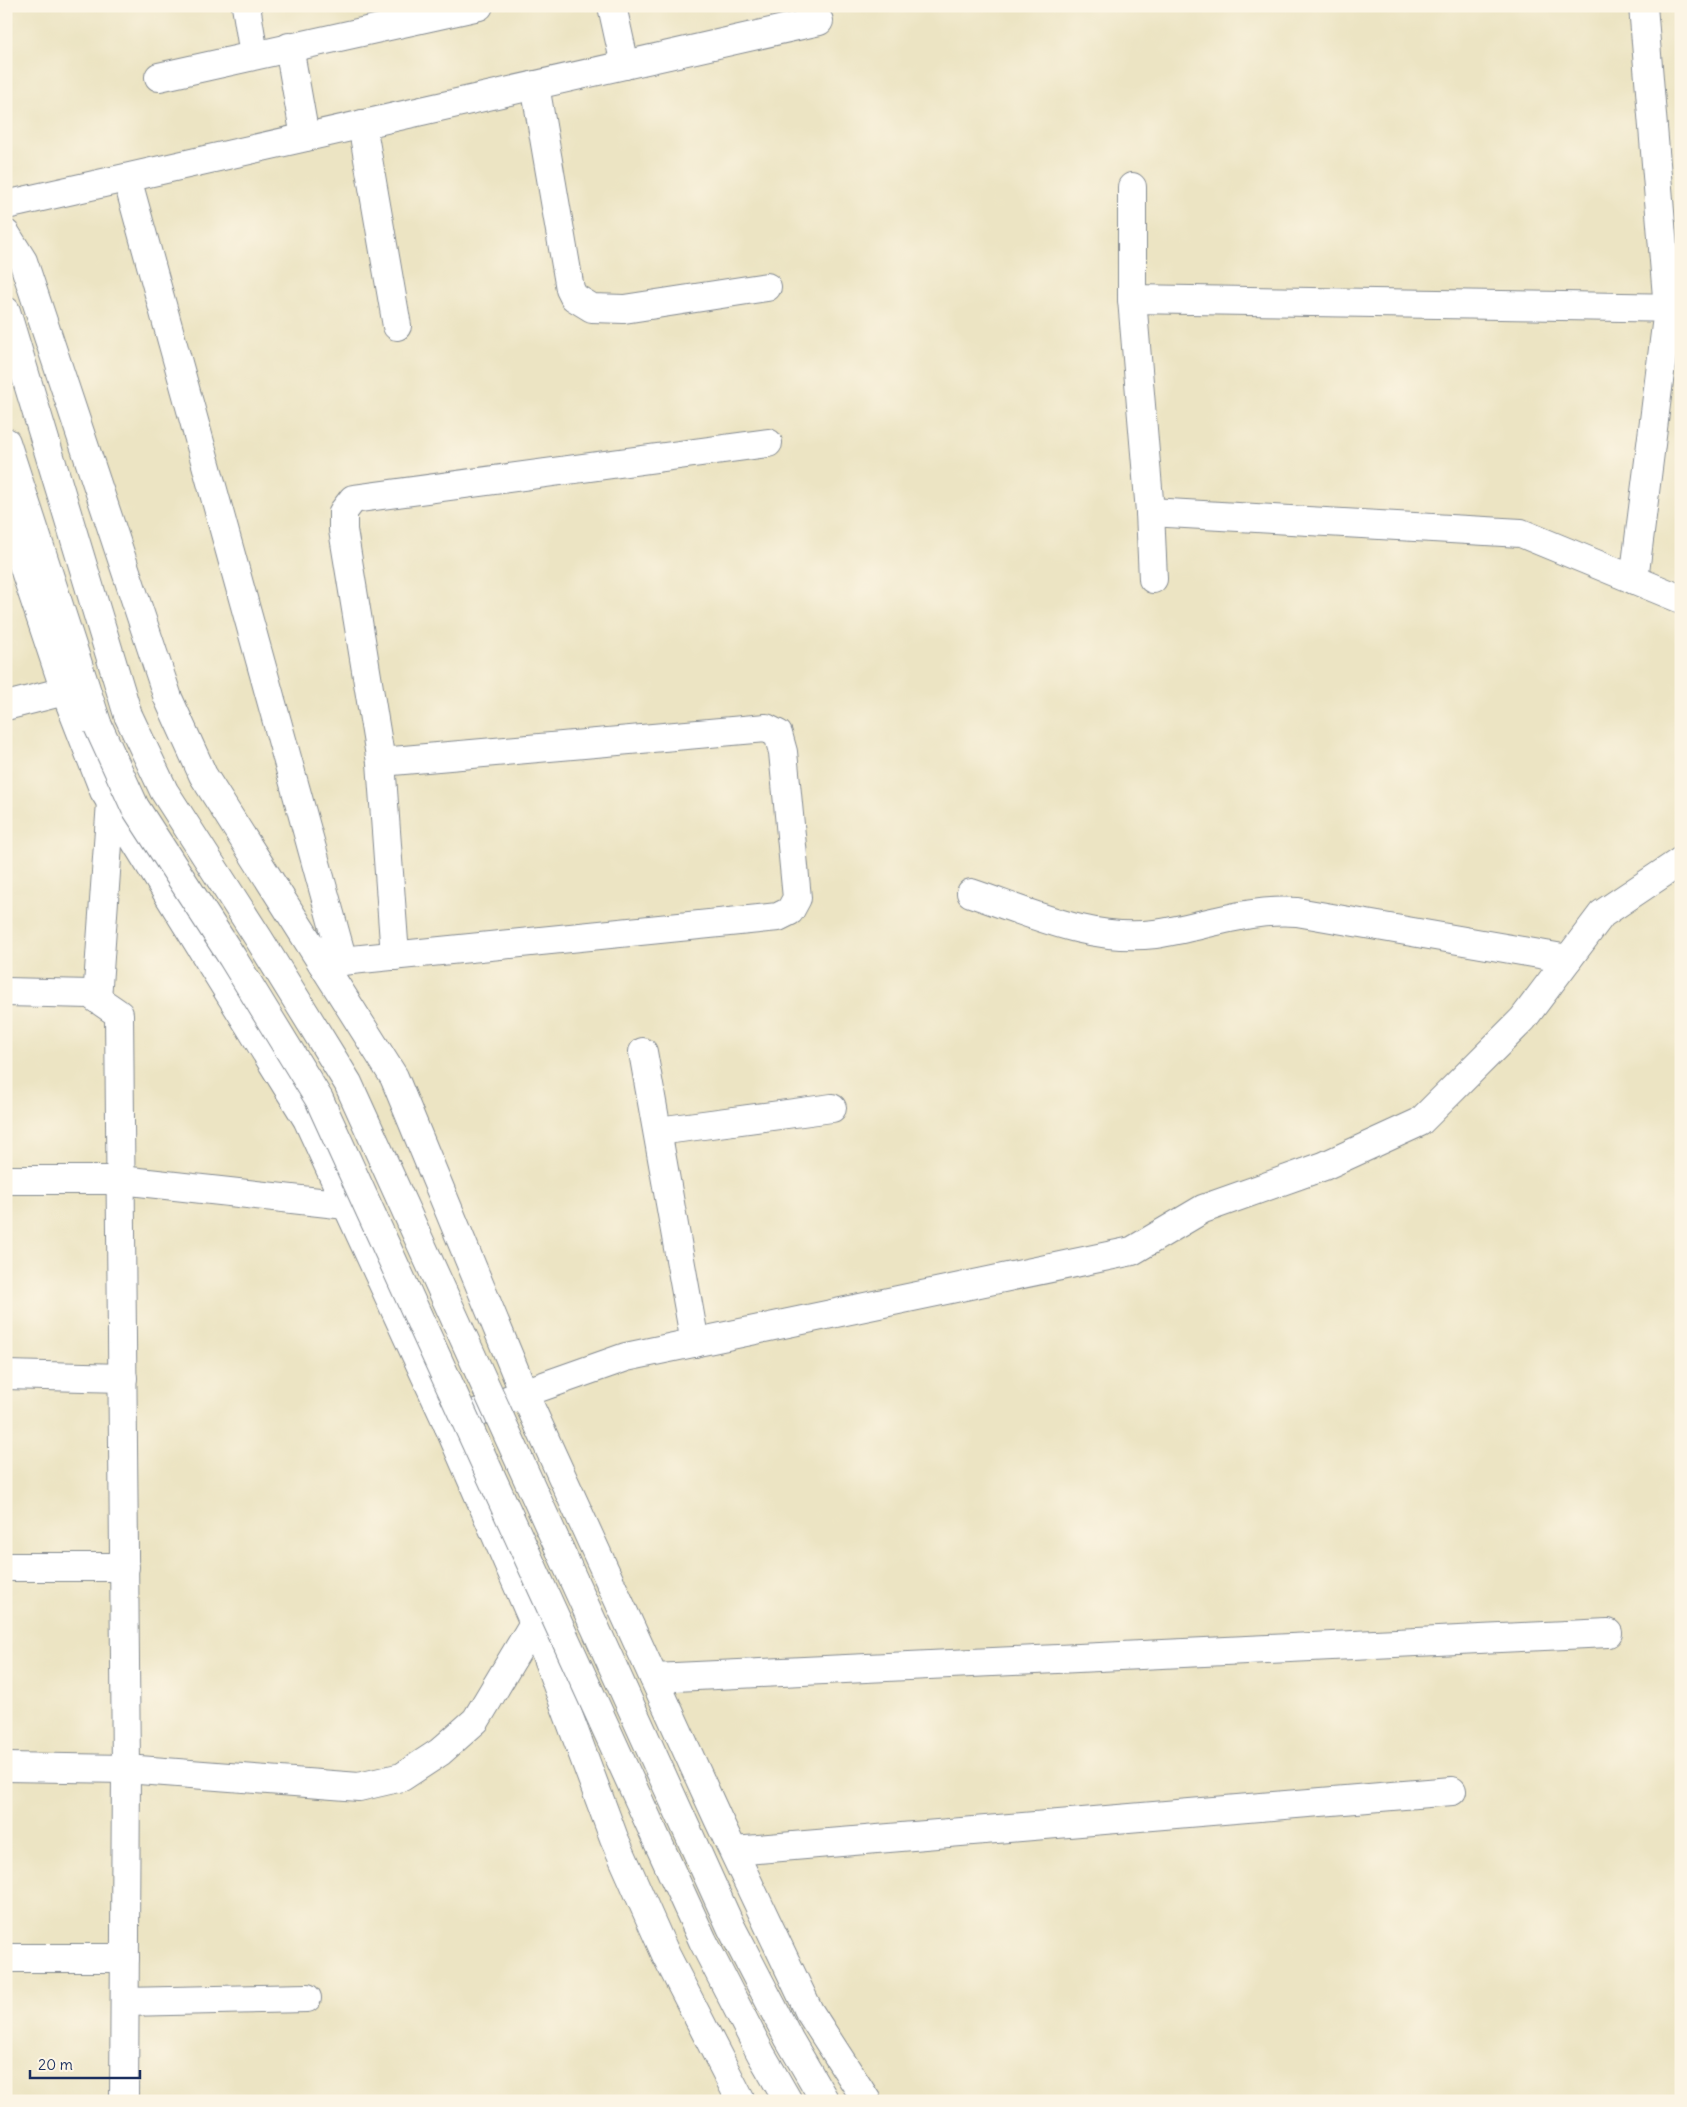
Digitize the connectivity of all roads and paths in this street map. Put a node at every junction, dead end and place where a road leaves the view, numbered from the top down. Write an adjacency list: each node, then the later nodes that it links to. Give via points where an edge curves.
1 (246, 6): 7 (street)
2 (479, 6): 6 (street)
3 (612, 6): 8 (street)
4 (1643, 6): 19 (street)
5 (819, 21): 8 (street)
6 (289, 47): 7 (street); 12 (street)
7 (254, 54): 9 (street)
8 (625, 65): 10 (street)
9 (158, 76)
10 (535, 85): 11 (street); 17 (street, via 574,297 592,308 624,309)
11 (362, 124): 12 (street); 21 (street)
12 (305, 137): 13 (street)
13 (127, 178): 15 (street); 37 (street)
14 (1132, 187): 18 (street)
15 (6, 205)
16 (6, 234): 37 (street, via 23,262 168,698 203,775)
17 (767, 286)
18 (1132, 299): 19 (street); 24 (street)
19 (1675, 308): 27 (street)
20 (6, 311): 67 (street, bridge, via 128,714 164,791 348,1083 731,1927)
21 (397, 326)
22 (6, 442): 66 (street, bridge, via 98,726 135,807 319,1098 702,1941)
23 (768, 443): 31 (street, via 353,498 343,512 343,530)
24 (1150, 512): 26 (street); 27 (street, via 1521,533)
25 (6, 514): 29 (street)
26 (1153, 579)
27 (1634, 580): 28 (street)
28 (1681, 599)
29 (66, 691): 30 (street); 32 (street, via 104,792)
30 (6, 706)
31 (382, 762): 35 (street); 35 (street, via 766,728 778,734 783,752 797,898 790,911 778,917)
32 (112, 802): 39 (street); 45 (street, via 307,1119)
33 (1681, 861): 36 (street, via 1602,914)
34 (972, 893): 36 (street, via 1084,931 1110,935 1154,934 1277,910)
35 (395, 956): 37 (street)
36 (1568, 959): 46 (street, via 1523,1019 1420,1122 1324,1166 1203,1209 1132,1251)
37 (332, 962): 49 (street, via 394,1077)
38 (6, 992): 39 (street, via 90,994)
39 (96, 999): 44 (street, via 119,1014)
40 (643, 1052): 42 (street)
41 (832, 1108): 42 (street)
42 (658, 1131): 46 (street)
43 (6, 1180): 44 (street)
44 (120, 1180): 45 (street); 48 (street)
45 (346, 1205): 50 (street)
46 (696, 1343): 49 (street, via 626,1357)
47 (6, 1376): 48 (street)
48 (123, 1378): 52 (street)
49 (524, 1393): 50 (street); 55 (street)
50 (448, 1425): 53 (street)
51 (6, 1566): 52 (street)
52 (125, 1567): 57 (street)
53 (534, 1623): 57 (street, via 476,1720 440,1752 402,1776 359,1787); 65 (street, via 614,1838 666,1955)
54 (1608, 1633): 55 (street)
55 (654, 1678): 59 (street)
56 (6, 1768): 57 (street)
57 (126, 1769): 61 (street)
58 (1452, 1791): 59 (street)
59 (734, 1851): 68 (street, via 809,2011)
60 (6, 1958): 61 (street)
61 (125, 1958): 63 (street)
62 (307, 1998): 63 (street)
63 (125, 2002): 64 (street)
64 (124, 2101)
65 (741, 2101)
66 (788, 2101)
67 (825, 2101)
68 (867, 2101)

